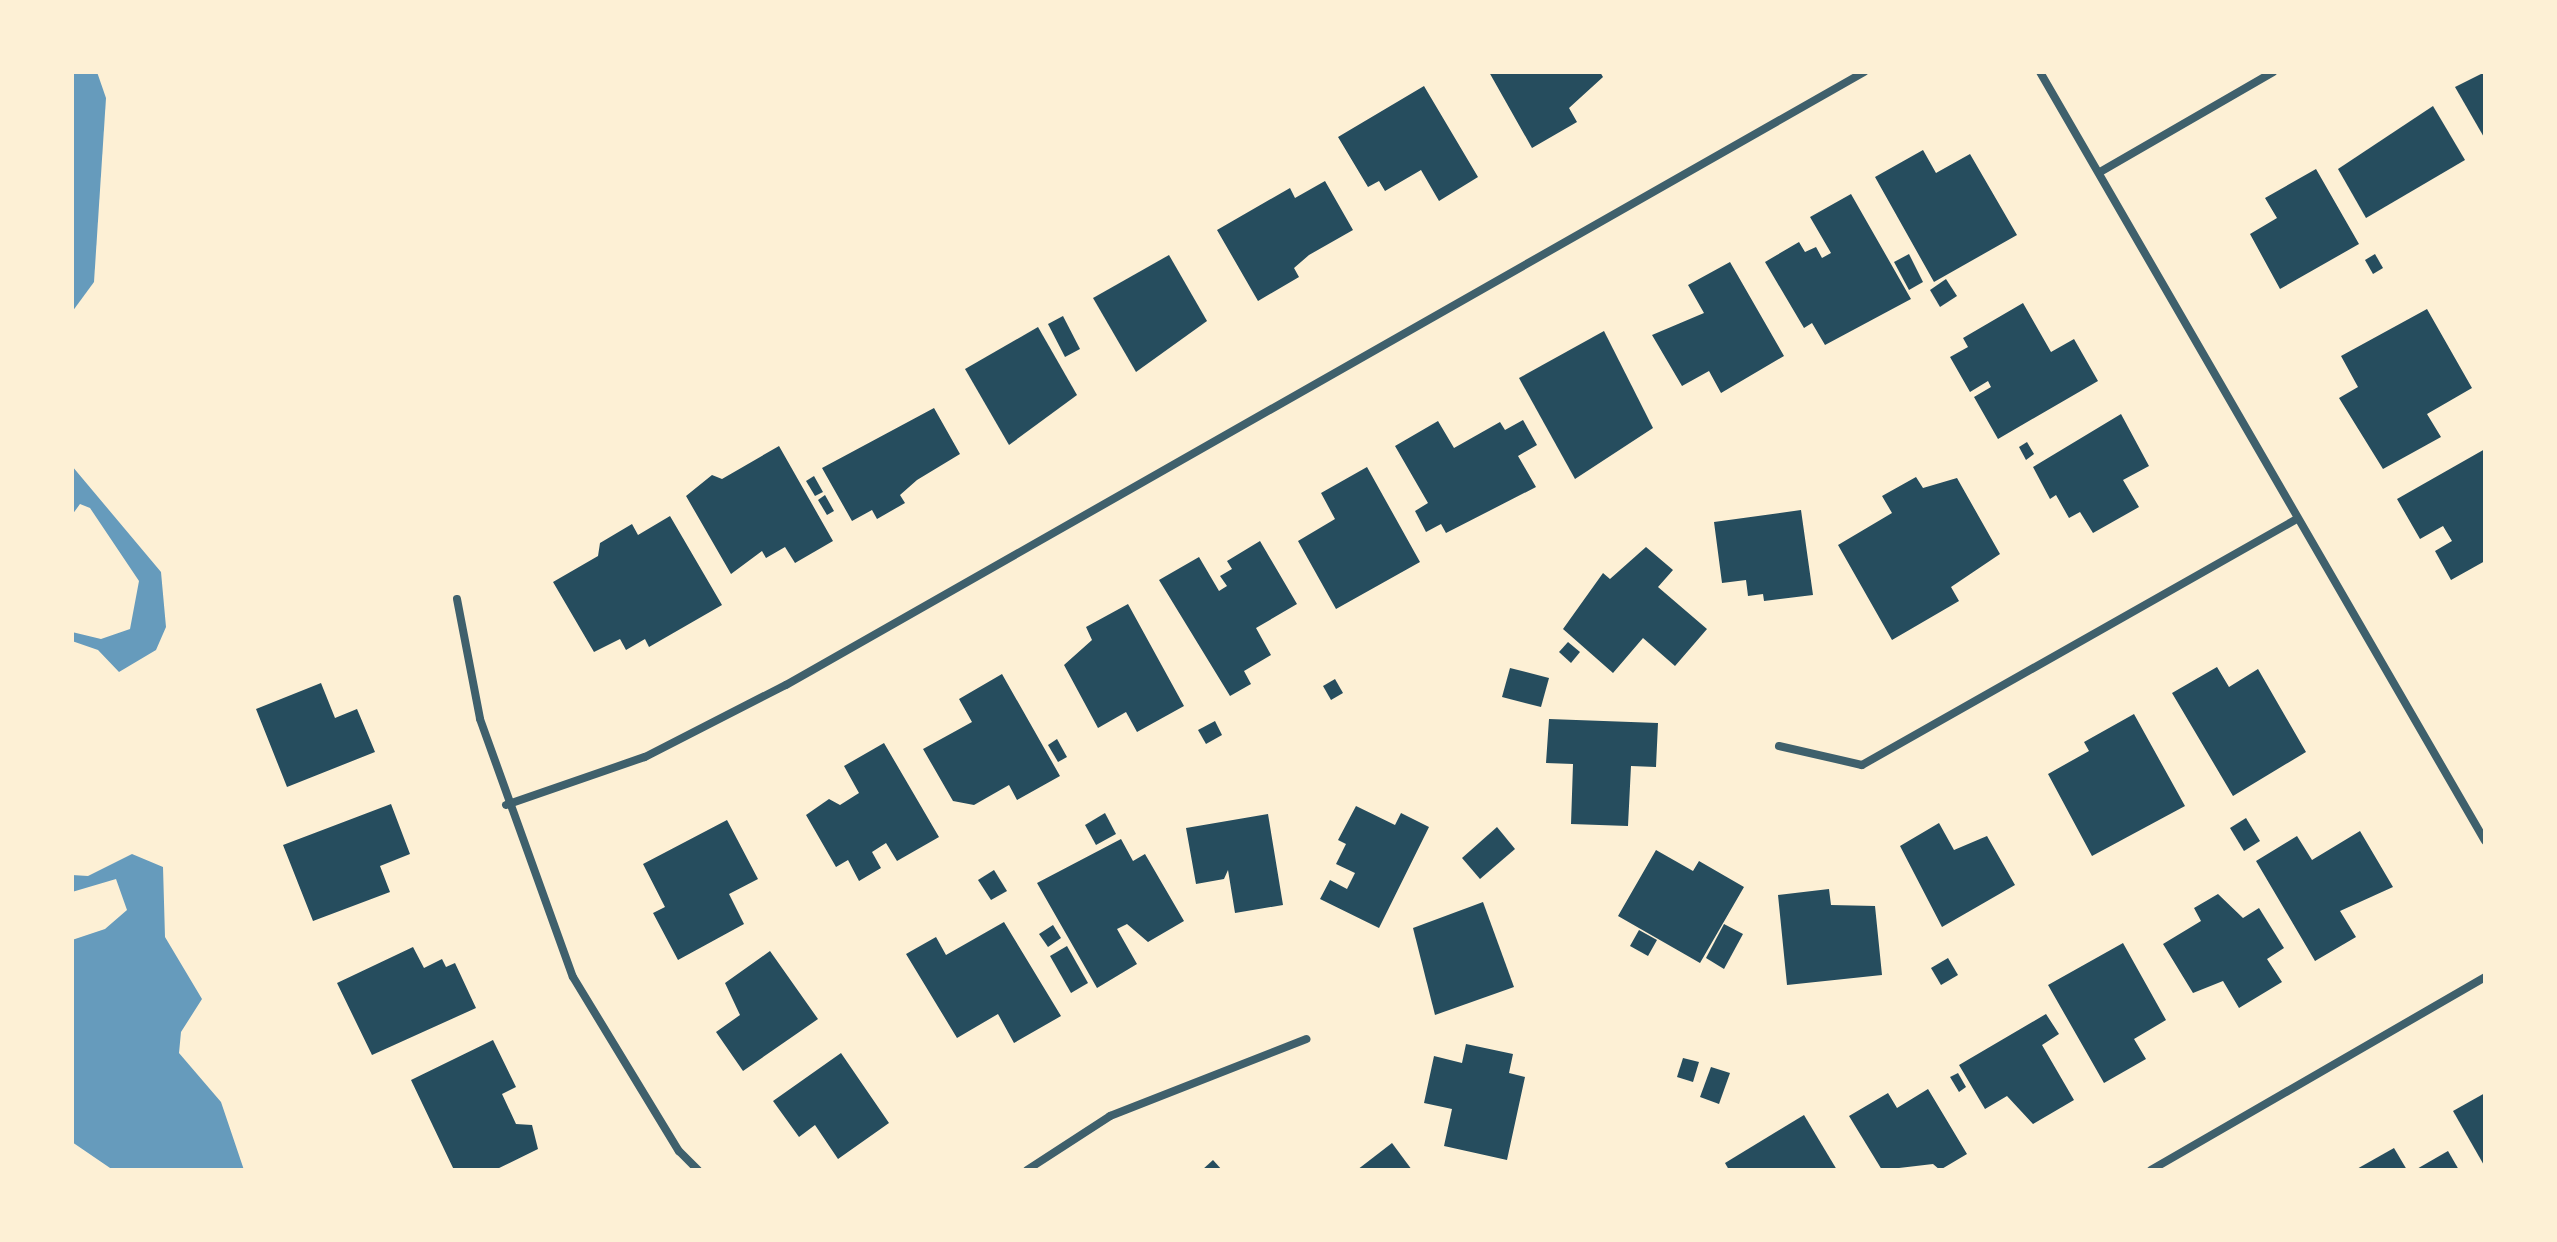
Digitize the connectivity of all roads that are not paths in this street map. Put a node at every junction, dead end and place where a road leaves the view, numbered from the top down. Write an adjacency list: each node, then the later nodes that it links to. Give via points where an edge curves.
1 (1864, 72): 8 (street, via 786,685 645,757)
2 (2040, 72): 4 (street)
3 (2273, 72): 4 (street)
4 (2100, 172): 5 (street)
5 (2296, 519): 7 (street, via 1862,765); 9 (street)
6 (457, 599): 8 (street)
7 (1779, 746)
8 (506, 805): 12 (street, via 573,977 679,1151)
9 (2485, 841)
10 (2485, 977): 14 (street)
11 (1306, 1039): 13 (street, via 1110,1116)
12 (698, 1170)
13 (1027, 1170)
14 (2151, 1170)

